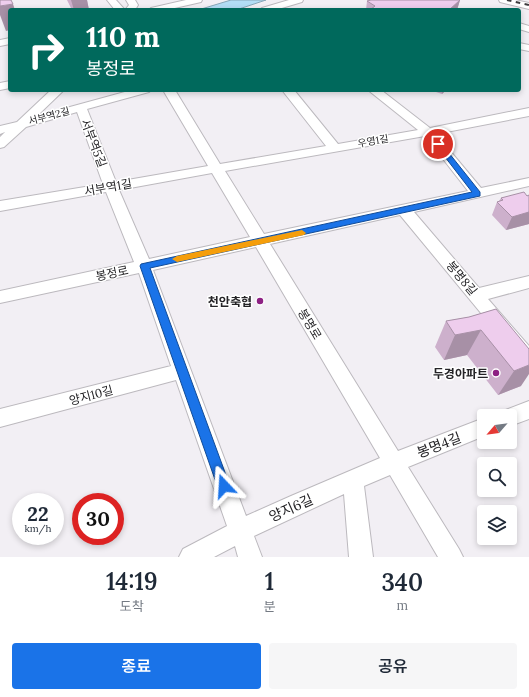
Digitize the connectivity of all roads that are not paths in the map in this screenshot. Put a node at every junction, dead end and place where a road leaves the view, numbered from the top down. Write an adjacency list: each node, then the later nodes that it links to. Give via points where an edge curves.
1 (130, 0): 8 (street, via 134,5)
2 (198, 0): 9 (street)
3 (299, 0): 10 (street)
4 (503, 0): 6 (street)
5 (106, 3): 7 (street)
6 (529, 6)
7 (116, 8)
8 (132, 8)
9 (163, 8)
10 (272, 8)
11 (56, 92): 18 (street)
12 (138, 92): 16 (street, 서부역2길)
13 (170, 92): 23 (street, 봉명로)
14 (290, 92): 22 (street)
15 (377, 92): 20 (street)
16 (80, 108): 18 (street, 서부역2길); 25 (street, 서부역5길)
17 (529, 112): 20 (street, 우영1길)
18 (21, 124): 19 (street, 서부역2길); 21 (street)
19 (0, 130)
20 (428, 132): 22 (street, 우영1길); 26 (street)
21 (0, 144)
22 (336, 148): 23 (street, 우영1길)
23 (216, 168): 25 (street, 서부역1길); 29 (street, 봉명로)
24 (529, 182): 26 (street, 봉정로)
25 (111, 187): 27 (street, 서부역1길); 30 (street, 서부역5길)
26 (478, 194): 28 (street, 봉정로)
27 (0, 206)
28 (404, 210): 29 (street, 봉정로); 32 (street, 봉명8길)
29 (260, 241): 30 (street, 봉정로); 40 (street, 봉명로)
30 (144, 266): 33 (street, 봉정로); 35 (street, 서부역5길)
31 (529, 282): 32 (street)
32 (477, 295): 34 (street, 봉명8길)
33 (0, 297)
34 (526, 351)
35 (182, 371): 38 (street, 양지10길); 42 (street, 서부역5길)
36 (529, 410): 37 (street)
37 (517, 414)
38 (0, 418)
39 (477, 430): 40 (street, 봉명4길)
40 (394, 463): 41 (street, 양지6길); 46 (street, 봉명로)
41 (353, 481): 42 (street, 양지6길); 45 (street)
42 (240, 530): 43 (street, 양지6길); 44 (street, 서부역5길)
43 (191, 557)
44 (250, 557)
45 (361, 557)
46 (452, 557)

